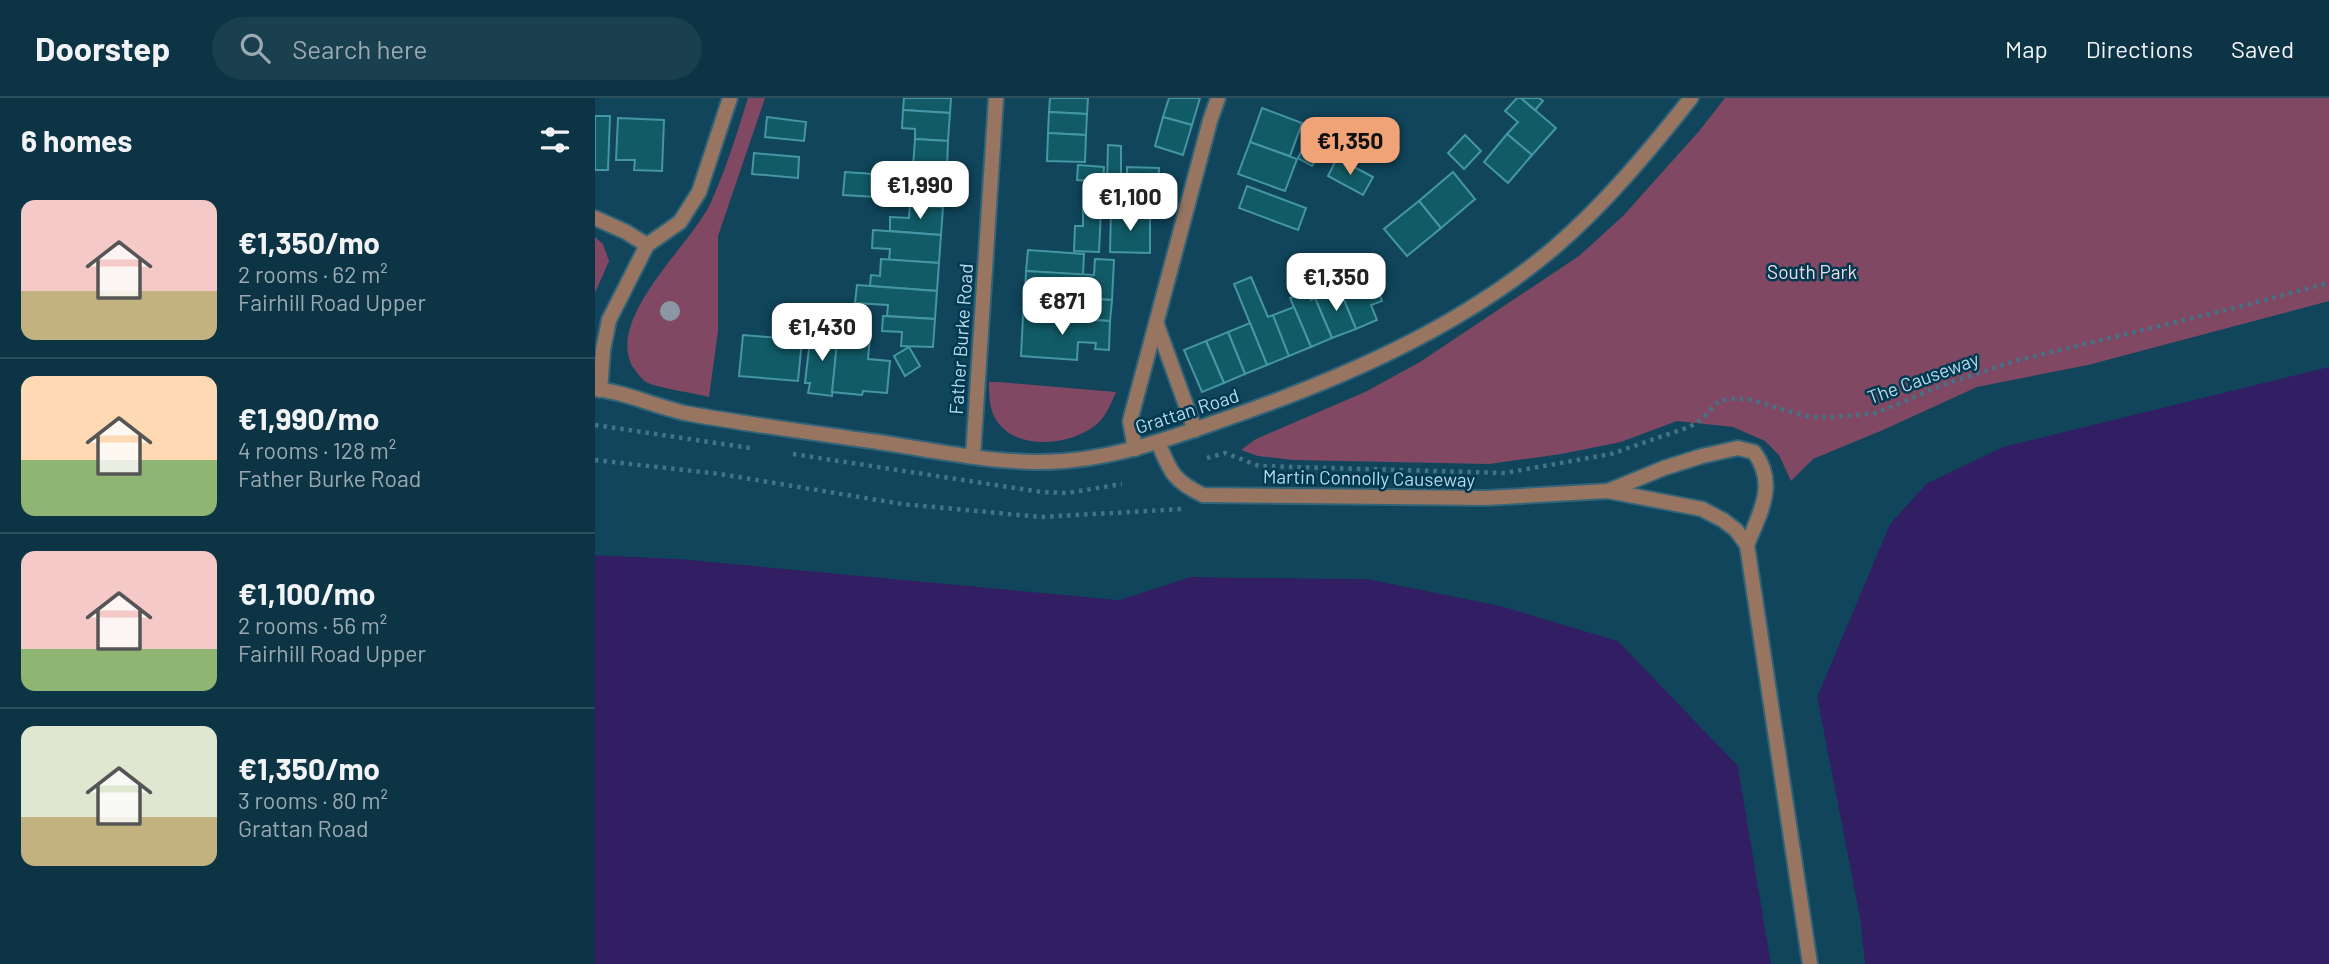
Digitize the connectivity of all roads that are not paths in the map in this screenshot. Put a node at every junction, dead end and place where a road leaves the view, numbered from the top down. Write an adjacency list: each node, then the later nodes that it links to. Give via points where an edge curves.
1 (730, 98): 6 (street, via 699,192 680,222)
2 (996, 98): 12 (street, Father Burke Road)
3 (1218, 98): 7 (street)
4 (1691, 98): 9 (street, Grattan Road, via 1620,183 1555,247 1493,293 1424,335 1339,376)
5 (595, 218): 6 (street)
6 (647, 245): 8 (street, via 609,320)
7 (1157, 325): 9 (street); 11 (street, via 1130,421)
8 (598, 389): 12 (street, Grattan Road, via 687,414)
9 (1195, 429): 10 (street, Grattan Road)
10 (1158, 442): 11 (street, Grattan Road); 13 (street, Martin Connolly Causeway, via 1182,485 1203,495 1486,498)
11 (1135, 449): 12 (street, Grattan Road, via 1083,460 1034,462)
12 (973, 456)
13 (1608, 491): 14 (street, Martin Connolly Causeway, via 1702,509 1736,530); 14 (street, Martin Connolly Causeway, via 1702,456 1738,448 1754,452 1767,481)
14 (1748, 545): 15 (street, Martin Connolly Causeway)
15 (1810, 964)

